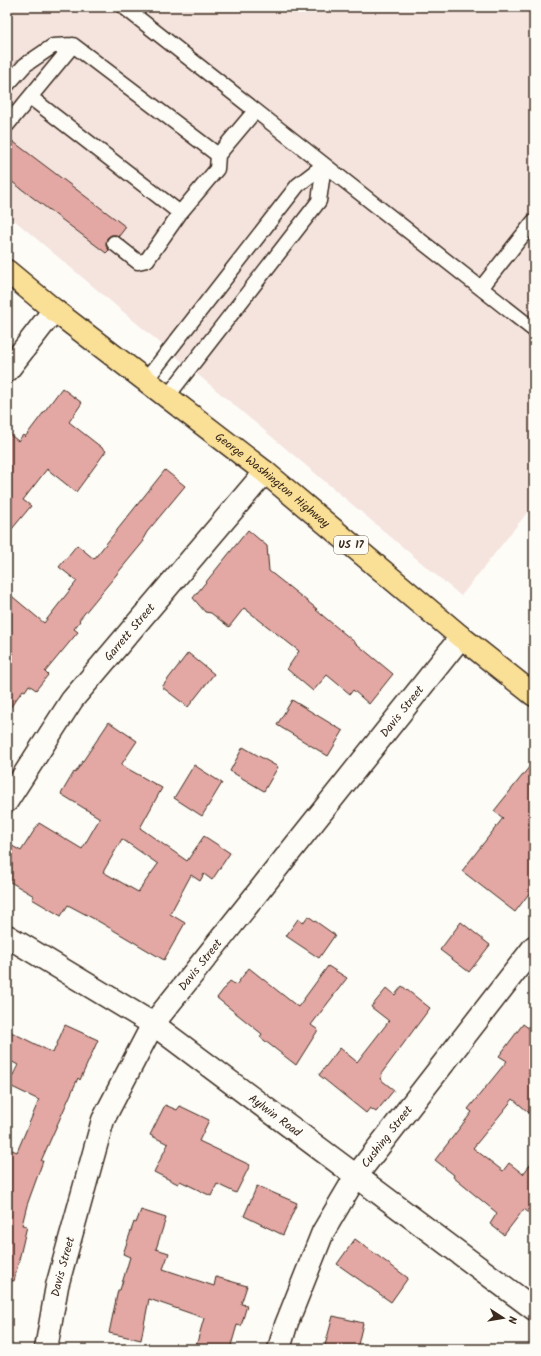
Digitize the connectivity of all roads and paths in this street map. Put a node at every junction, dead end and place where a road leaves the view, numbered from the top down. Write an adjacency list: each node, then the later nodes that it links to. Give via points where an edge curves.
1 (124, 7): 5 (lane)
2 (73, 45): 3 (lane, via 53,46 25,65); 4 (lane); 7 (lane)
3 (7, 85)
4 (30, 97): 6 (lane); 9 (lane)
5 (255, 111): 7 (lane); 8 (lane)
6 (7, 125)
7 (218, 155): 9 (lane, via 217,169)
8 (324, 165): 13 (lane); 17 (lane, via 298,185); 18 (lane, via 319,202)
9 (180, 213): 11 (lane, via 147,260 138,262)
10 (534, 221): 13 (lane)
11 (114, 243)
12 (7, 271): 14 (main road, George Washington Highway / US 17)
13 (482, 288): 15 (lane)
14 (54, 310): 16 (street); 17 (main road, George Washington Highway / US 17)
15 (534, 330)
16 (7, 371)
17 (146, 380): 18 (main road, George Washington Highway / US 17)
18 (167, 397): 19 (main road, George Washington Highway / US 17)
19 (264, 472): 20 (main road, George Washington Highway / US 17); 22 (street, Garrett Street, via 72,700)
20 (461, 637): 21 (main road, George Washington Highway / US 17); 25 (street, Davis Street)
21 (534, 695)
22 (7, 801)
23 (7, 936): 25 (street, Aylwin Road)
24 (534, 947): 26 (street, Cushing Street)
25 (153, 1024): 26 (street, Aylwin Road); 28 (street, Davis Street, via 103,1120 57,1286)
26 (356, 1176): 27 (street, Aylwin Road); 29 (street, Cushing Street, via 322,1232)
27 (534, 1309)
28 (46, 1349)
29 (279, 1349)

